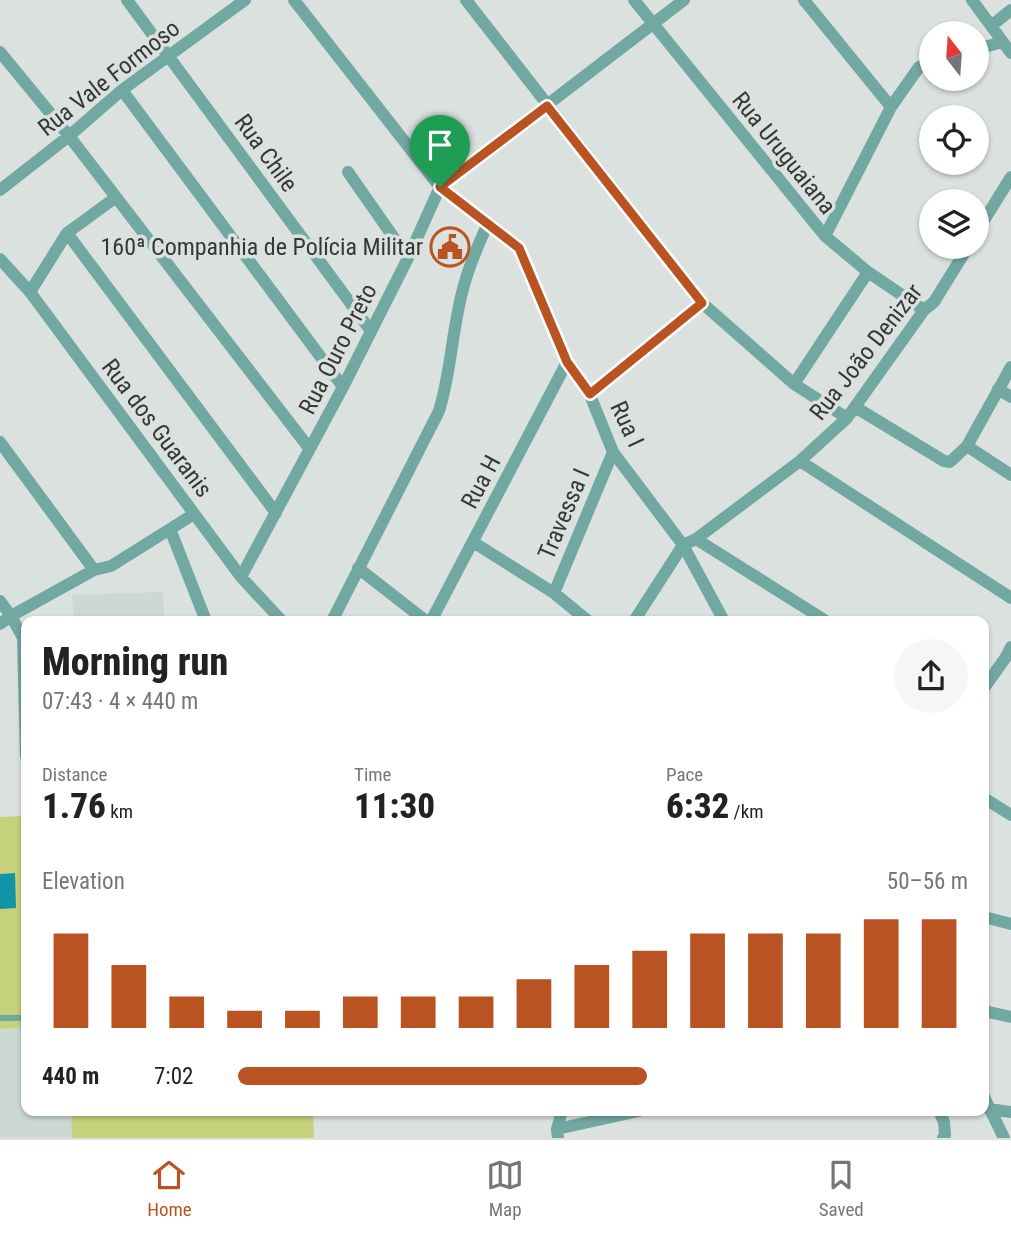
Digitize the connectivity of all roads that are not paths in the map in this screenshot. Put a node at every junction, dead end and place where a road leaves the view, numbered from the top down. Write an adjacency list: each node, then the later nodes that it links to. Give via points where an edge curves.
1 (127, 0): 16 (street, Rua Chile)
2 (246, 0): 16 (street, Rua Vale Formoso)
3 (294, 0): 24 (street, Rua I)
4 (466, 0): 19 (street)
5 (634, 0): 10 (street, Rua Uruguaiana)
6 (684, 0): 10 (street, Rua Ouro Preto)
7 (804, 0): 20 (street)
8 (972, 0): 11 (street)
9 (1011, 10): 11 (street)
10 (652, 24): 19 (street, Rua Ouro Preto); 30 (street, Rua Uruguaiana)
11 (991, 26): 12 (street)
12 (1003, 42): 13 (street); 15 (street)
13 (989, 46)
14 (0, 52): 21 (street)
15 (1011, 53)
16 (170, 57): 18 (street, Rua Vale Formoso); 38 (street, Rua Chile)
17 (919, 66): 20 (street)
18 (122, 90): 21 (street, Rua Vale Formoso); 42 (street)
19 (547, 106): 24 (street, Rua Ouro Preto); 36 (street)
20 (891, 107): 30 (street)
21 (69, 136): 25 (street, Rua Vale Formoso); 26 (street)
22 (348, 172): 31 (street)
23 (1011, 177): 27 (street)
24 (440, 187): 28 (street, Rua I); 31 (street, Rua Ouro Preto)
25 (0, 190)
26 (115, 198): 29 (street); 50 (street)
27 (989, 212)
28 (487, 225): 39 (street, Rua I, via 519,248); 60 (street, via 465,281 439,411)
29 (67, 233): 35 (street); 54 (street)
30 (825, 236): 34 (street, Rua Uruguaiana)
31 (408, 258): 38 (street, Rua Ouro Preto)
32 (0, 259): 35 (street, Rua dos Guaranis)
33 (961, 259): 37 (street, Rua João Denizar)
34 (868, 272): 37 (street, Rua Uruguaiana); 41 (street)
35 (30, 292): 55 (street, Rua dos Guaranis)
36 (702, 303): 41 (street); 44 (street)
37 (924, 310): 46 (street, Rua João Denizar)
38 (371, 331): 42 (street, Rua Ouro Preto)
39 (567, 362): 44 (street, Rua I); 58 (street, Rua H)
40 (1011, 367): 43 (street)
41 (794, 384): 47 (street)
42 (344, 387): 50 (street, Rua Ouro Preto)
43 (998, 388): 45 (street); 49 (street)
44 (590, 394): 51 (street, Rua I)
45 (1011, 397)
46 (855, 407): 47 (street, Rua João Denizar); 49 (street, via 944,461 950,462)
47 (847, 418): 52 (street, Rua João Denizar)
48 (0, 442): 61 (street)
49 (967, 446): 53 (street)
50 (309, 448): 54 (street, Rua Ouro Preto)
51 (613, 452): 59 (street, Rua I); 63 (street, Travessa I)
52 (800, 461): 57 (street, Rua João Denizar); 64 (street)
53 (1011, 475)
54 (276, 513): 62 (street, Rua Ouro Preto)
55 (194, 514): 56 (street); 62 (street, Rua dos Guaranis)
56 (170, 529): 61 (street, via 111,566); 67 (street)
57 (696, 539): 59 (street, Rua João Denizar); 75 (street)
58 (473, 542): 63 (street); 71 (street, Rua H)
59 (683, 545): 73 (street); 74 (street, Rua I)
60 (358, 568): 69 (street); 70 (street)
61 (94, 570): 66 (street)
62 (241, 577): 68 (street, Rua dos Guaranis)
63 (554, 593): 72 (street)
64 (1011, 598)
65 (0, 601): 66 (street)
66 (11, 616): 76 (street); 77 (street)
67 (204, 616)
68 (277, 616)
69 (334, 616)
70 (422, 616)
71 (432, 616)
72 (582, 616)
73 (637, 616)
74 (721, 616)
75 (818, 616)
76 (0, 624)
77 (21, 634)
78 (1009, 655): 79 (street)
79 (989, 681)
80 (989, 801): 81 (street)
81 (1011, 815)
82 (989, 917): 83 (street)
83 (1011, 924)
84 (989, 1012): 85 (street)
85 (1011, 1017)
86 (0, 1018): 87 (lane)
87 (21, 1018)
88 (989, 1104): 90 (street)
89 (989, 1109): 95 (street)
90 (1011, 1112)
91 (620, 1116): 93 (street)
92 (941, 1116): 94 (street)
93 (557, 1133)
94 (943, 1138)
95 (1004, 1138)

